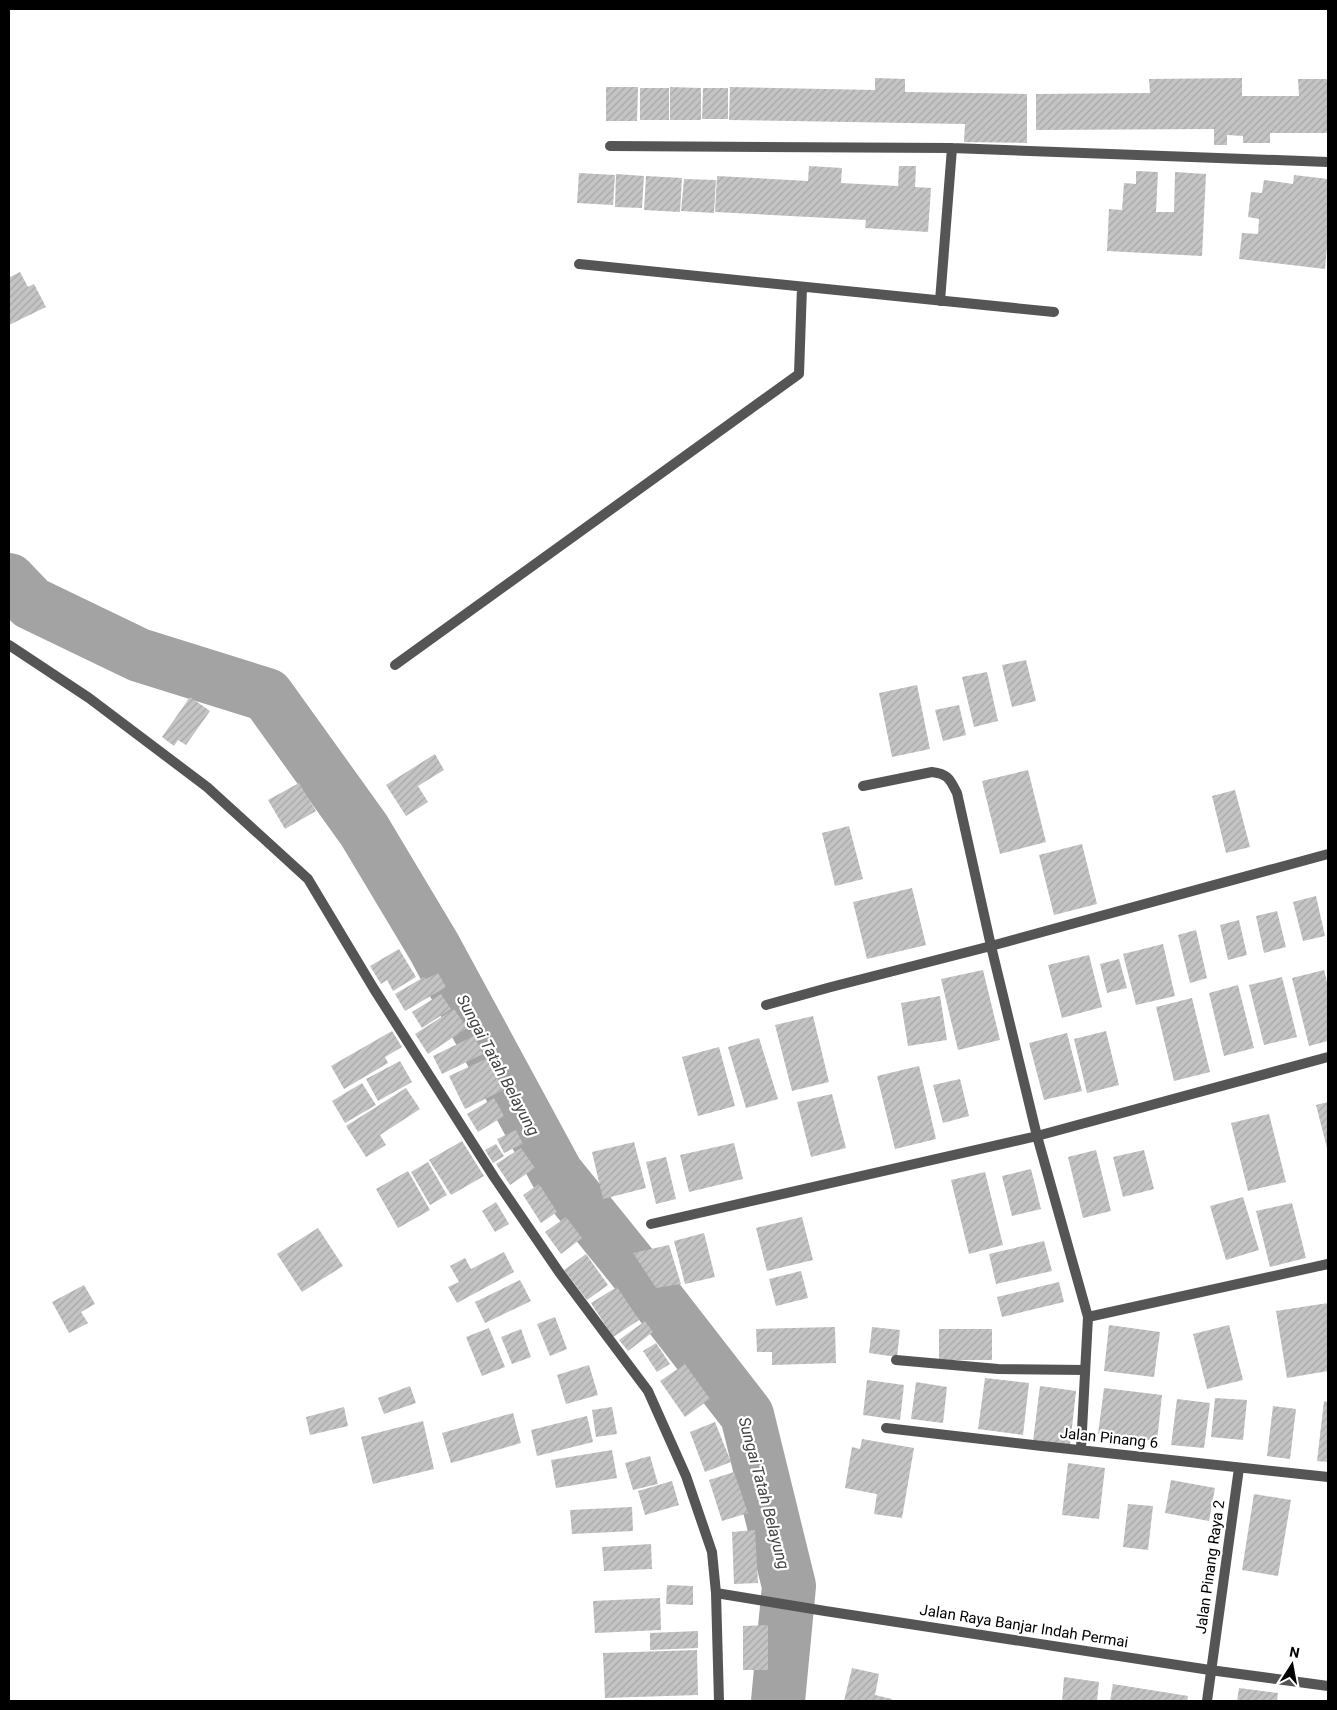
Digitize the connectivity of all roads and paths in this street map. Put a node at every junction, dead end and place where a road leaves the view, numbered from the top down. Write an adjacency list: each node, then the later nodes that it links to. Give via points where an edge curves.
1 (610, 146): 2 (street)
2 (952, 148): 3 (street); 6 (street)
3 (1328, 162)
4 (579, 264): 5 (street)
5 (802, 287): 6 (street); 9 (street, via 799,374)
6 (940, 301): 7 (street)
7 (1054, 312)
8 (9, 645): 25 (street, via 89,698 208,787 308,880 494,1177 648,1391 700,1514 712,1552)
9 (395, 665)
10 (863, 786): 12 (street, via 932,772 948,777 957,793)
11 (1328, 854): 12 (street)
12 (991, 946): 13 (street); 15 (street)
13 (766, 1005)
14 (1328, 1057): 15 (street)
15 (1037, 1136): 16 (street); 18 (street)
16 (651, 1224)
17 (1328, 1264): 18 (street)
18 (1088, 1316): 20 (street)
19 (896, 1360): 20 (street, via 998,1370)
20 (1085, 1370): 22 (street)
21 (886, 1428): 22 (street, Jalan Pinang 6)
22 (1081, 1449): 23 (street, Jalan Pinang 6)
23 (1239, 1468): 24 (street, Jalan Pinang 6); 26 (street, Jalan Pinang Raya 2)
24 (1328, 1477)
25 (716, 1593): 26 (street, Jalan Raya Banjar Indah Permai); 28 (street)
26 (1210, 1670): 27 (street, Jalan Raya Banjar Indah Permai); 29 (street, Jalan Pinang Raya 2)
27 (1328, 1686)
28 (719, 1701)
29 (1207, 1701)

